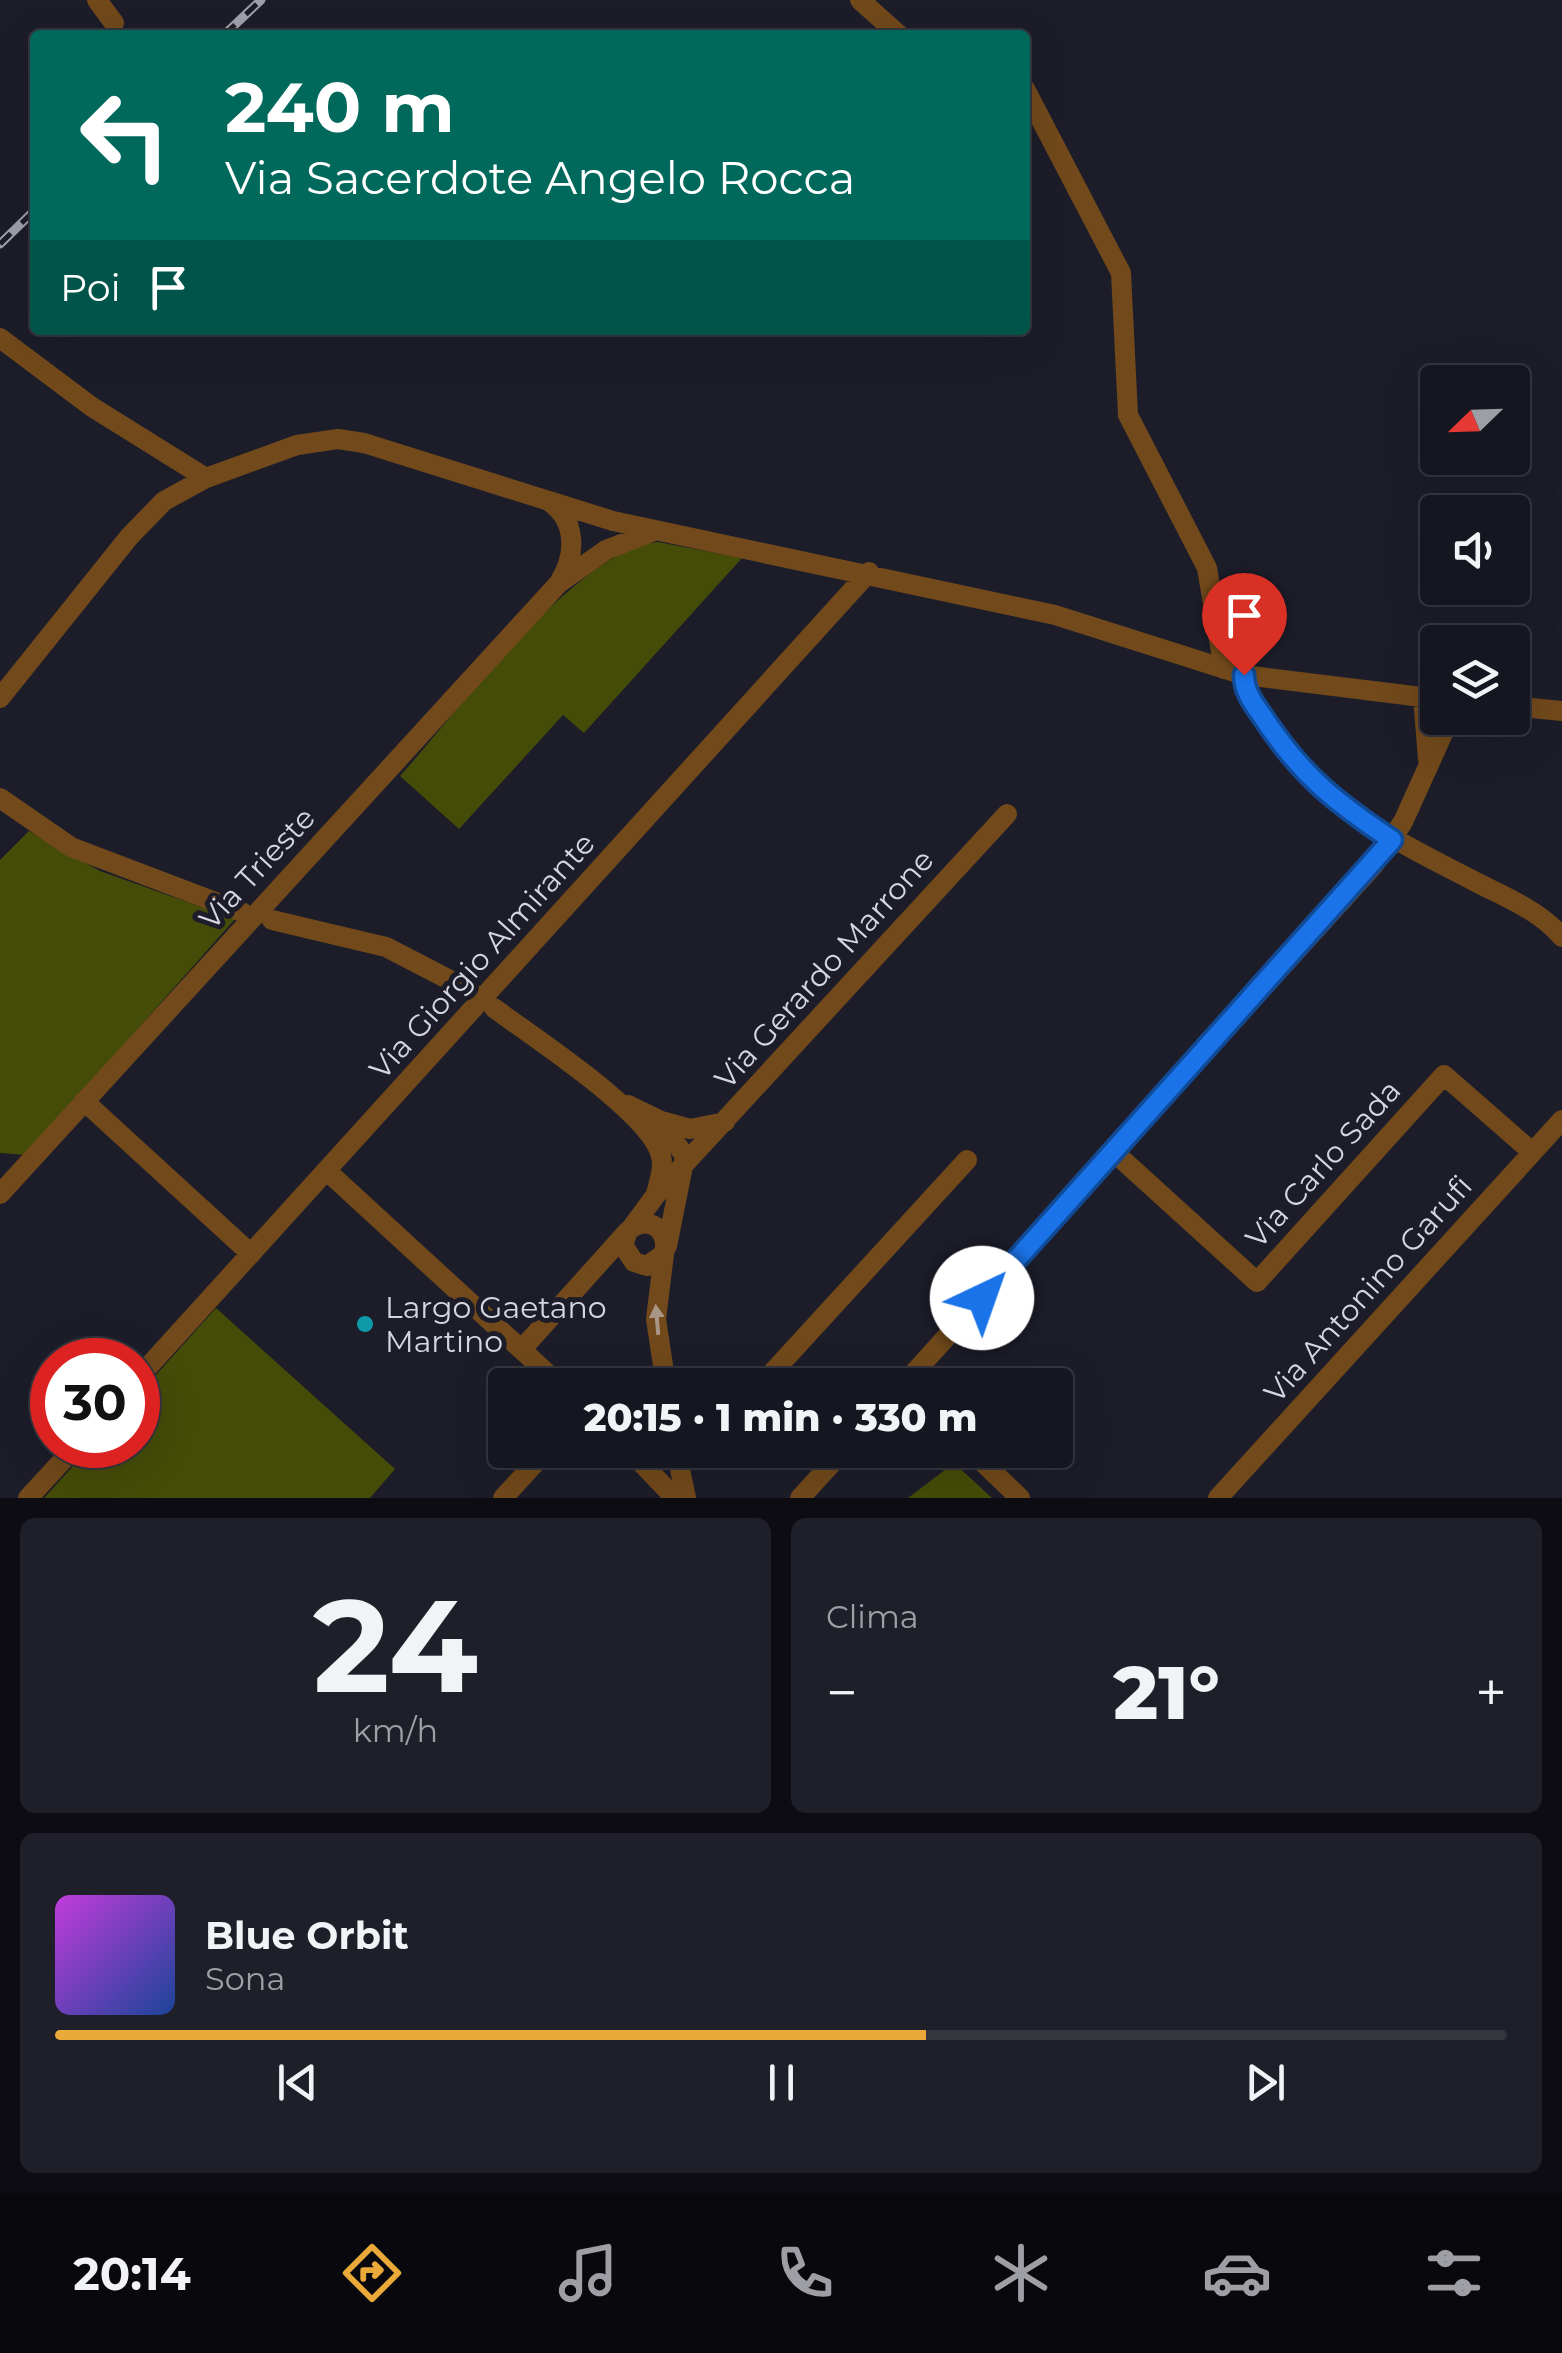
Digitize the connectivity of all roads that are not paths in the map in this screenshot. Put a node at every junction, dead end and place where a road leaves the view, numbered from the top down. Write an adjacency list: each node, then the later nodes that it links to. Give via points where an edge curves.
1 (97, 0): 3 (street)
2 (860, 0): 4 (street)
3 (114, 23)
4 (893, 30)
5 (1030, 99): 13 (street, via 1120,273 1128,415 1207,568)
6 (0, 338): 7 (street)
7 (206, 478): 8 (street, via 297,445 338,440); 15 (street, via 148,514)
8 (550, 502): 9 (street); 11 (street, via 567,523)
9 (603, 518): 10 (street); 11 (street, via 610,534)
10 (664, 530): 11 (street, Via Trieste); 12 (street)
11 (579, 556): 30 (street, Via Trieste)
12 (869, 572): 13 (street, via 1055,615); 38 (street, Via Giorgio Almirante)
13 (1234, 672): 14 (street); 23 (street, via 1296,765)
14 (1420, 697)
15 (0, 698)
16 (1530, 708): 17 (street)
17 (1562, 712)
18 (1428, 735): 20 (street)
19 (1442, 735): 20 (street)
20 (1426, 771): 23 (street)
21 (0, 798): 24 (street, via 70,847)
22 (1007, 814): 33 (street, Via Gerardo Marrone)
23 (1392, 840): 26 (street, via 1538,914); 35 (street)
24 (242, 912)
25 (272, 920): 27 (street, via 386,947)
26 (1562, 938)
27 (471, 991)
28 (494, 1008): 29 (street)
29 (614, 1098): 31 (street); 40 (street, via 656,1142 662,1170)
30 (84, 1101): 39 (street, Via Trieste); 43 (street)
31 (658, 1120): 33 (street, via 690,1129); 37 (street, via 679,1143)
32 (1562, 1120): 34 (street, Via Antonino Garufi)
33 (726, 1121): 37 (street, Via Gerardo Marrone)
34 (1532, 1152): 35 (street, Via Carlo Sada, via 1444,1075 1258,1282); 62 (street, Via Antonino Garufi)
35 (1115, 1153): 49 (street)
36 (967, 1160): 48 (street)
37 (686, 1165): 40 (street, Via Gerardo Marrone); 42 (street)
38 (328, 1172): 43 (street, Via Giorgio Almirante); 44 (street)
39 (0, 1194)
40 (655, 1196): 41 (street, Via Gerardo Marrone)
41 (630, 1229): 42 (street, via 646,1223 659,1228); 42 (street, via 625,1252 634,1262 647,1266); 44 (street, Via Gerardo Marrone)
42 (665, 1251): 47 (street, one-way to 42, via 656,1319)
43 (251, 1254): 45 (street, Via Giorgio Almirante)
44 (522, 1349): 46 (street)
45 (160, 1354)
46 (542, 1368)
47 (663, 1368)
48 (777, 1368)
49 (919, 1368)
50 (56, 1468): 56 (street)
51 (530, 1468): 57 (street)
52 (648, 1468): 58 (street)
53 (680, 1468): 59 (street)
54 (828, 1468): 60 (street)
55 (989, 1468): 61 (street)
56 (28, 1498)
57 (503, 1498)
58 (676, 1498)
59 (686, 1498)
60 (800, 1498)
61 (1020, 1498)
62 (1218, 1498)

